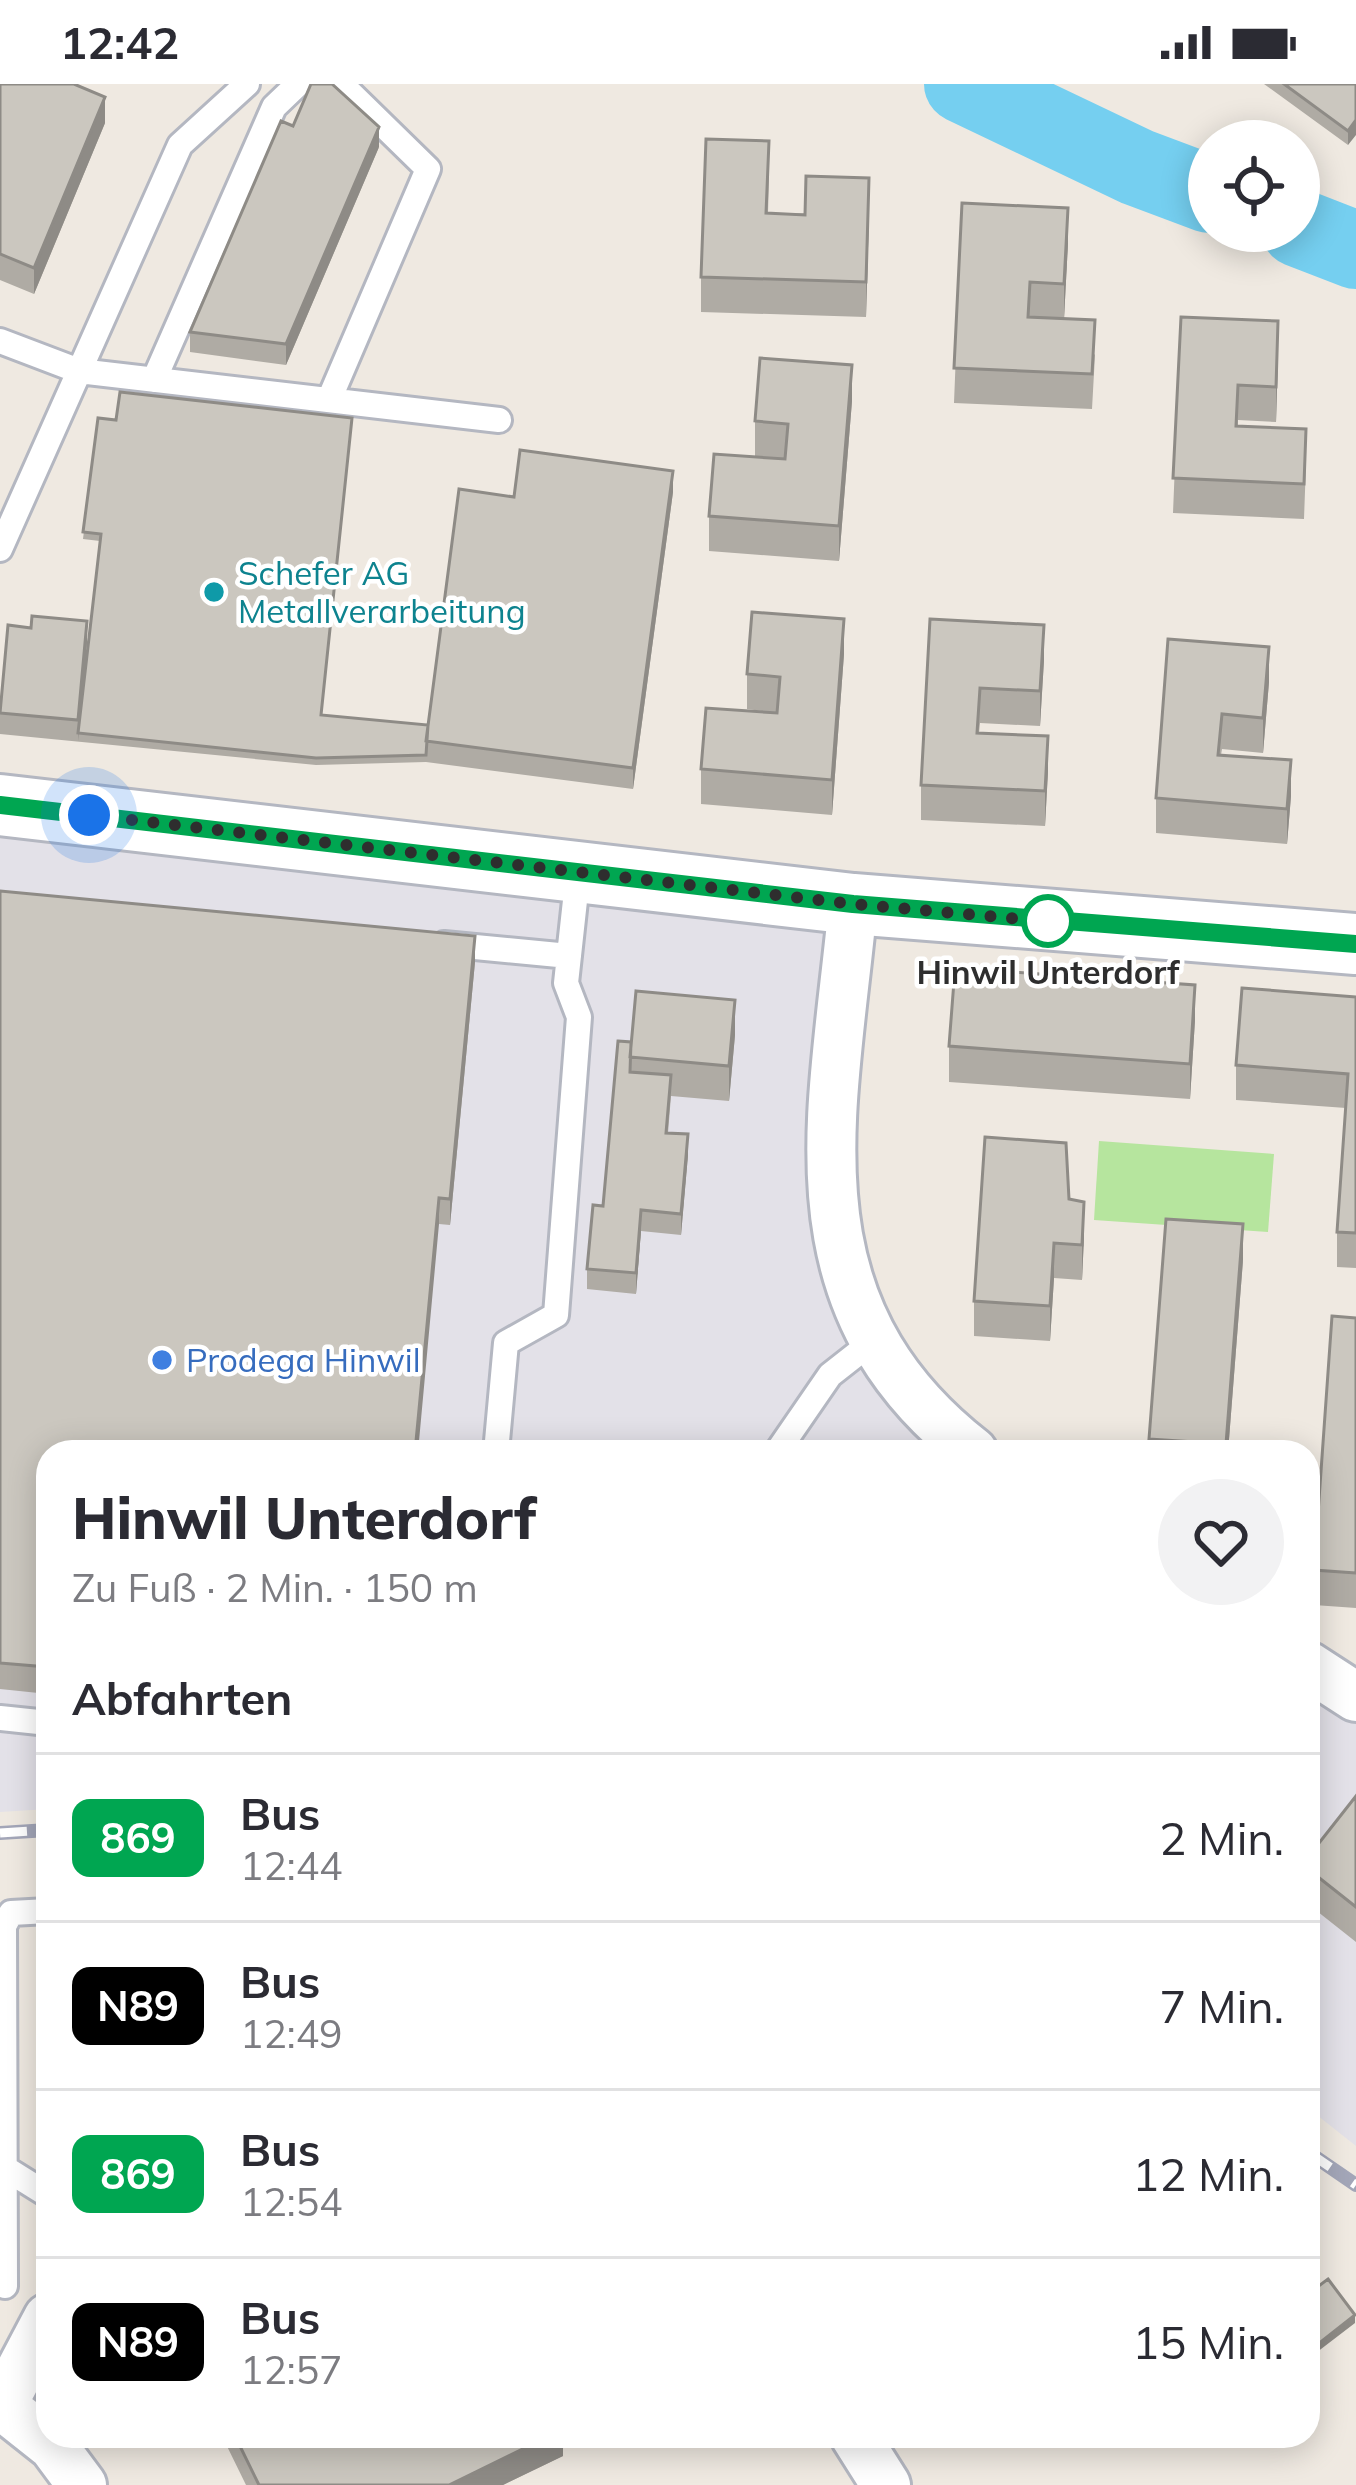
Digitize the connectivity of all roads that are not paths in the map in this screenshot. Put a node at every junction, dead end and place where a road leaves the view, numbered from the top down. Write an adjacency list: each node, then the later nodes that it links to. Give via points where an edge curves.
1 (247, 84): 5 (lane, via 180,145)
2 (298, 84): 6 (lane, via 274,107)
3 (341, 84): 7 (lane, via 428,169)
4 (0, 340): 5 (lane)
5 (79, 371): 6 (lane); 9 (lane)
6 (154, 380): 7 (lane)
7 (329, 400): 8 (lane)
8 (499, 420)
9 (0, 549)
10 (0, 805): 11 (street)
11 (578, 871): 12 (street); 15 (lane)
12 (853, 904): 14 (street); 16 (street, via 832,1184 843,1269)
13 (413, 941): 15 (lane)
14 (1356, 944)
15 (569, 956): 17 (lane, via 566,983 579,1017 556,1315 506,1343)
16 (872, 1342): 18 (lane, via 820,1385); 19 (street)
17 (497, 1440)
18 (785, 1440)
19 (953, 1440)
20 (1320, 1674): 21 (street)
21 (1356, 1697)
22 (0, 1718): 23 (lane)
23 (36, 1722)
24 (36, 1911): 25 (lane, via 11,1913 4,1926)
25 (3, 2165): 26 (lane); 27 (lane)
26 (36, 2186)
27 (5, 2286)
28 (36, 2340): 29 (street)
29 (1, 2405): 30 (street)
30 (36, 2433)
31 (54, 2448): 33 (street)
32 (863, 2448): 34 (street)
33 (82, 2485)
34 (886, 2485)

